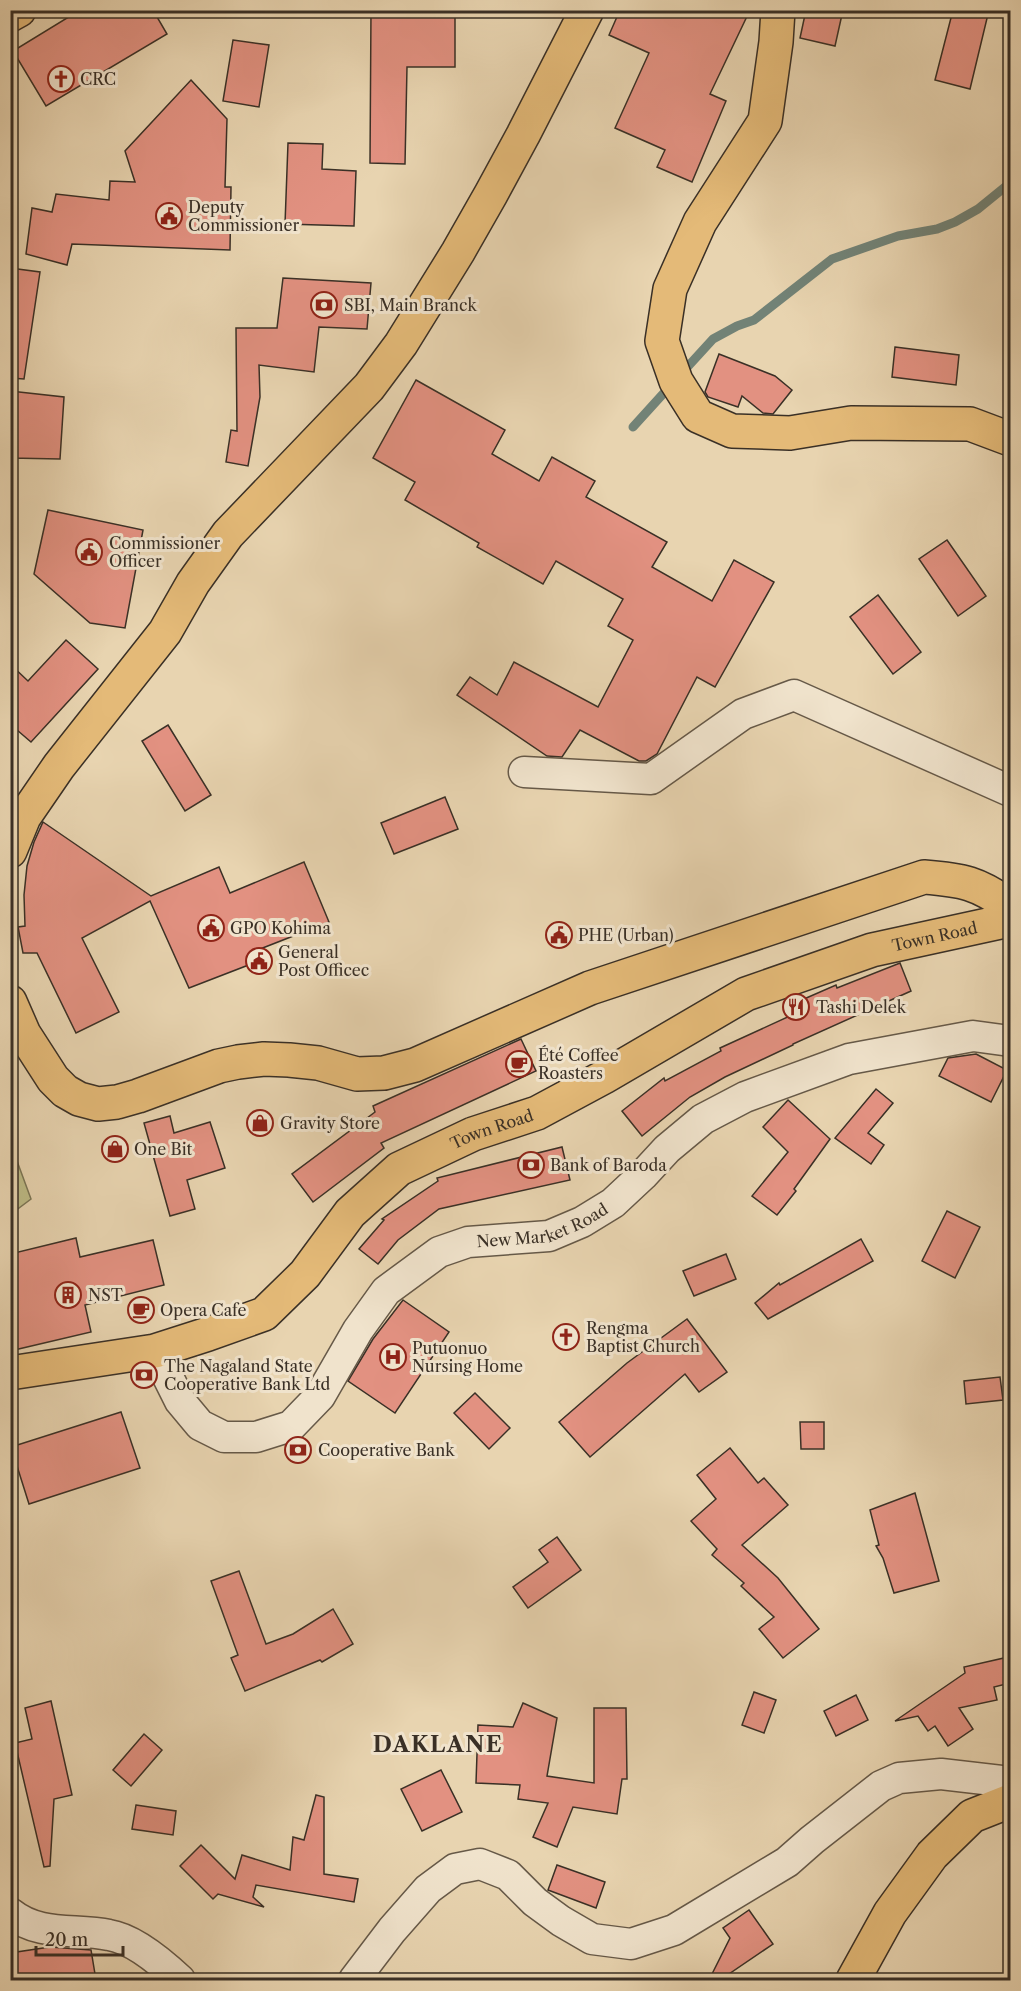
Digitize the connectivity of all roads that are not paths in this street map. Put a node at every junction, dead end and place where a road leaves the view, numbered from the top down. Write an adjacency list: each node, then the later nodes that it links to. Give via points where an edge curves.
1 (18, 10): 4 (main road)
2 (587, 10): 8 (main road, via 486,204 401,345 369,387 228,534 165,632 59,765 24,817)
3 (778, 10): 5 (main road, via 765,121 700,222 670,289 662,341 676,381 698,416 732,431 790,433 851,423 970,424)
4 (10, 15)
5 (1011, 439)
6 (524, 772): 7 (street, via 651,780 743,714 794,695)
7 (1011, 791)
8 (10, 851)
9 (1011, 906): 11 (main road, via 991,892 960,880 924,878 590,988 415,1065 384,1073 357,1074 289,1060 238,1062 138,1096 98,1104 65,1091 53,1079 24,1034)
10 (1011, 920): 13 (main road, Town Road, via 872,950 746,994 537,1113 473,1134 399,1169 350,1213 305,1274 264,1314)
11 (11, 1004)
12 (1011, 1041): 13 (street, New Market Road, via 973,1036 849,1059 745,1096 703,1119 613,1203 582,1222 549,1236 468,1242 439,1252 386,1291 358,1330 321,1396 291,1426 256,1437 224,1437 200,1425 180,1401)
13 (155, 1351): 14 (main road, Town Road)
14 (10, 1374)
15 (1011, 1782): 19 (street, via 941,1774 899,1778 881,1786 787,1862 674,1930 631,1944 592,1939 535,1902 508,1875 480,1864 454,1869 428,1889)
16 (1011, 1801): 20 (main road, via 972,1816 932,1855 890,1912)
17 (10, 1913): 18 (street, via 49,1930 112,1935 139,1948)
18 (180, 1980)
19 (354, 1980)
20 (853, 1980)

